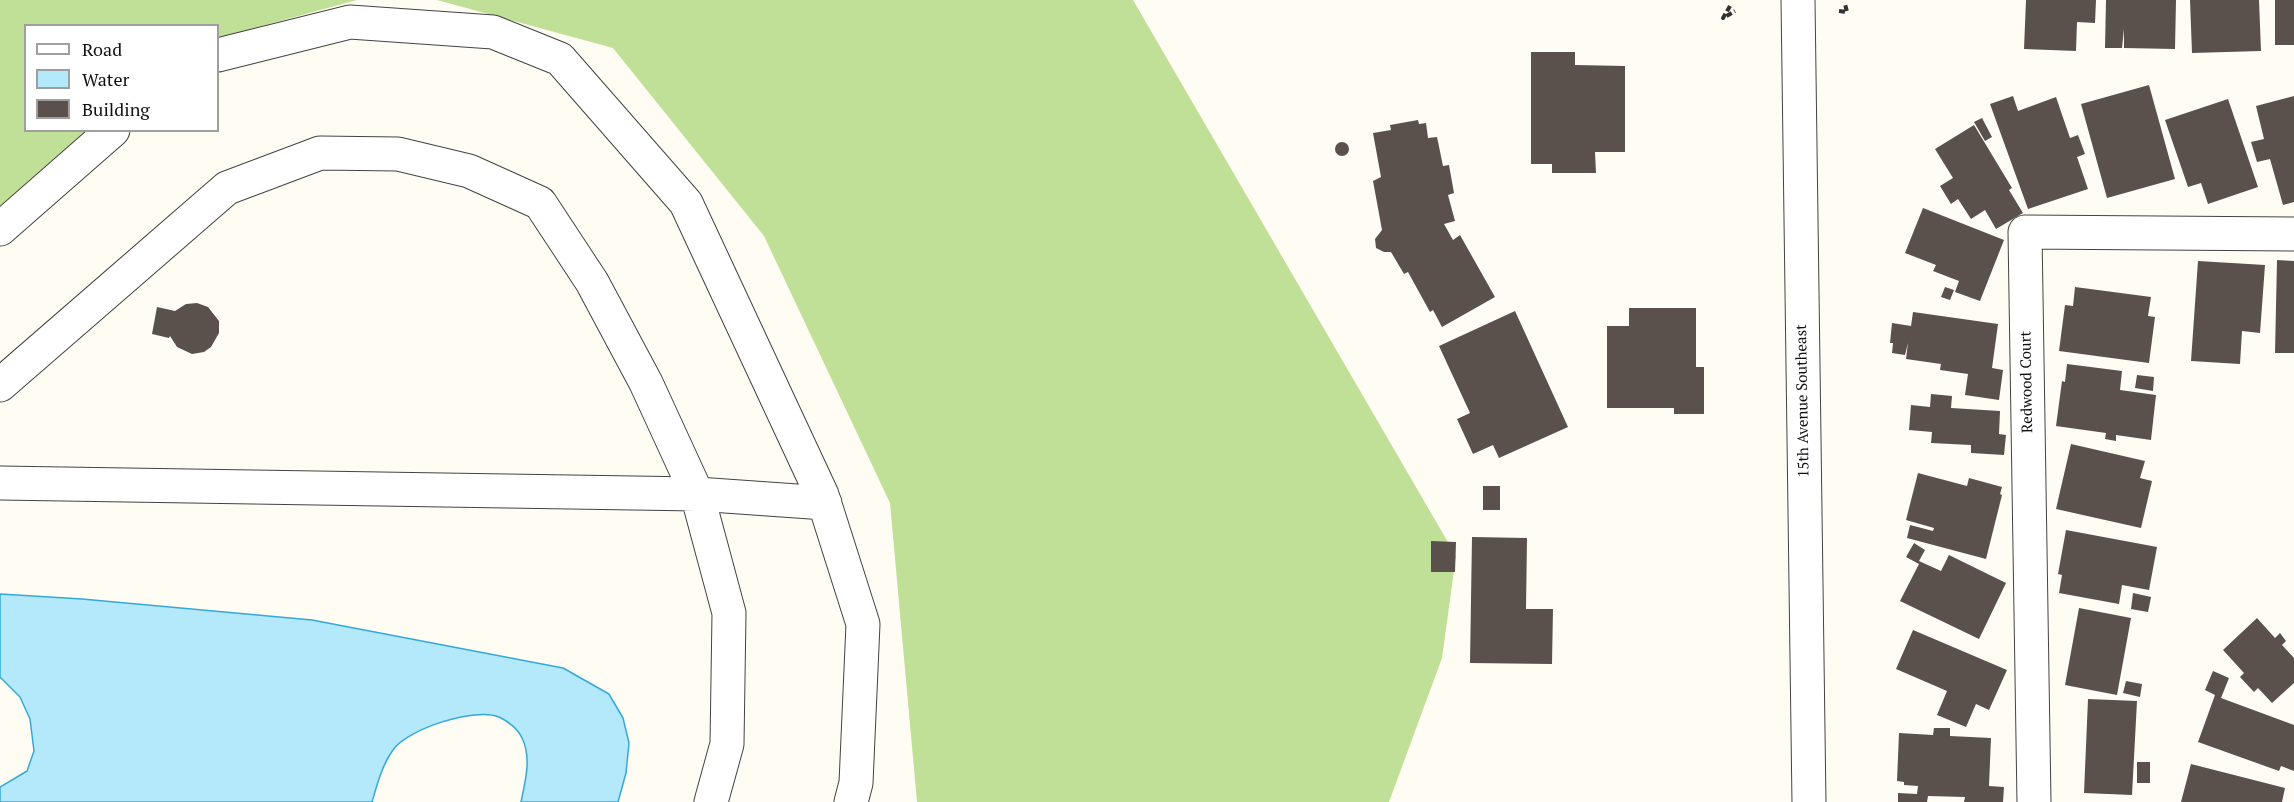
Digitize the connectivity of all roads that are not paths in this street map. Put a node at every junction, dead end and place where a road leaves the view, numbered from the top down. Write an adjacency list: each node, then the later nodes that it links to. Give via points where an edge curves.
1 (1798, 0): 12 (street, 15th Avenue Southeast)
2 (219, 56): 9 (street, via 350,22 493,32 560,59 686,203)
3 (111, 132): 4 (street)
4 (0, 230)
5 (2294, 234): 13 (street, Redwood Court, via 2025,232)
6 (0, 385): 8 (street, via 227,189 320,153 398,154 469,171 540,203 592,282 646,383)
7 (0, 483): 8 (street)
8 (697, 494): 9 (street); 10 (street, via 729,613 727,744)
9 (825, 503): 11 (street, via 863,624 856,783)
10 (711, 802)
11 (851, 802)
12 (1809, 802)
13 (2034, 802)

